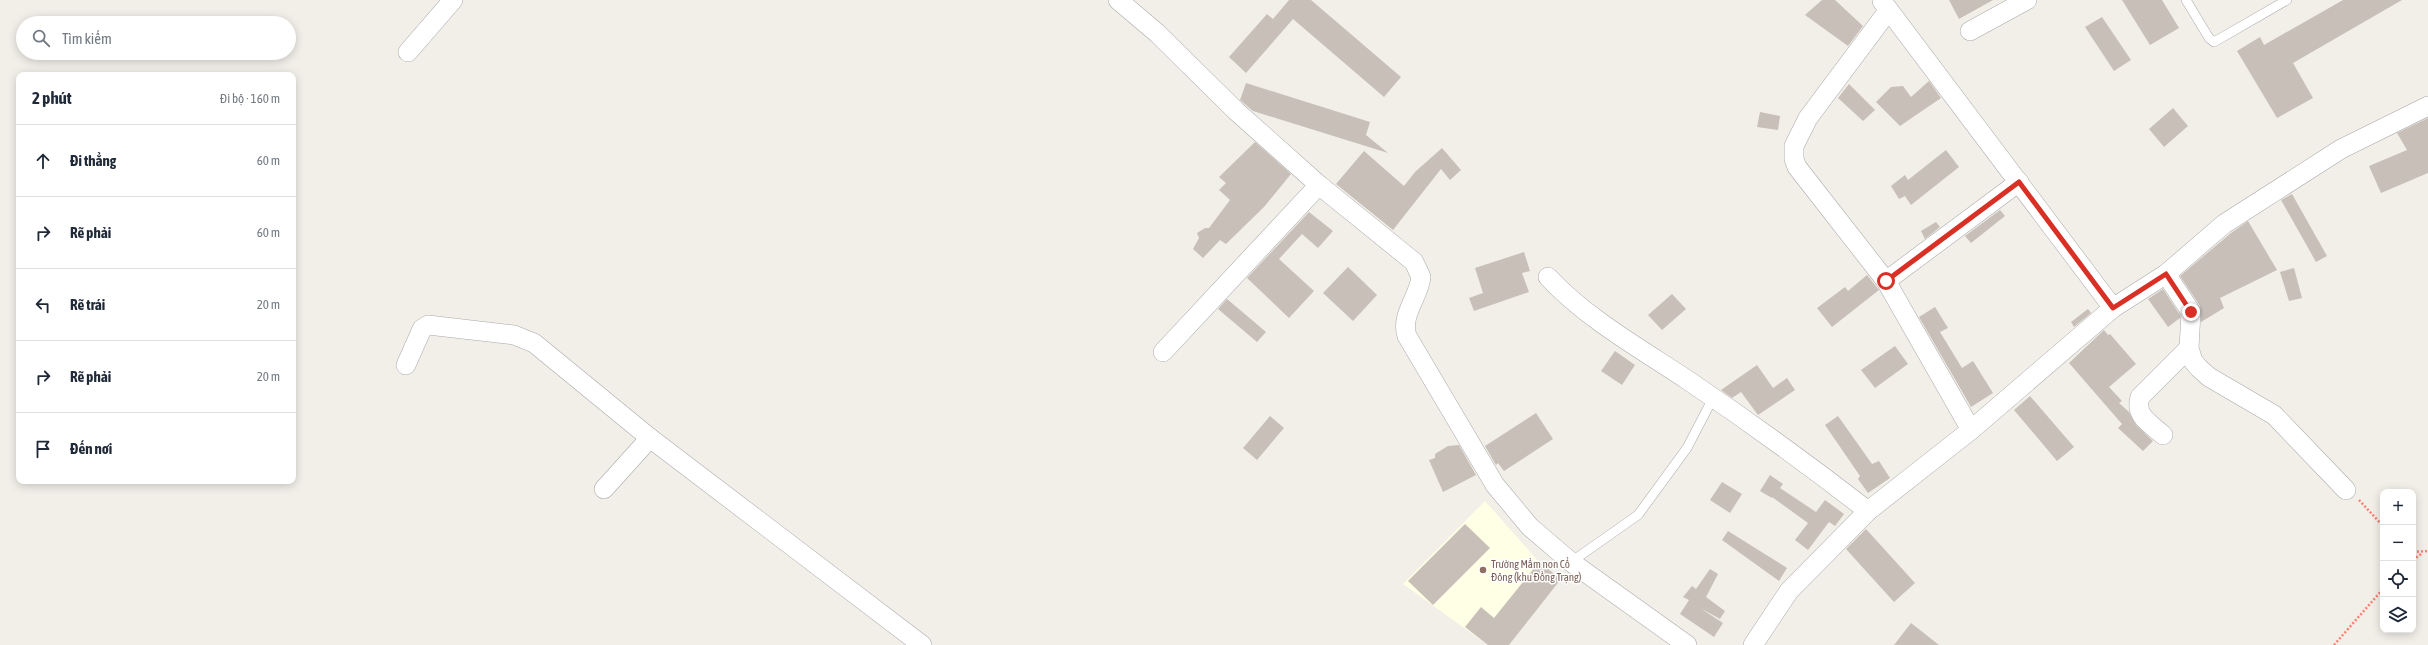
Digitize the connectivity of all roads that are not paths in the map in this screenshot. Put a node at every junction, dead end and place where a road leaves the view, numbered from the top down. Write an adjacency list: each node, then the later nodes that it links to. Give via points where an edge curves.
1 (453, 0): 8 (street)
2 (1118, 0): 11 (street, via 1157,33 1236,112)
3 (2027, 0): 7 (street)
4 (2186, 0): 5 (lane, via 2214,42)
5 (2287, 0)
6 (1885, 5): 10 (street); 14 (street, via 1808,118 1797,138 1794,152 1797,167)
7 (1970, 31)
8 (408, 52)
9 (2428, 106): 12 (street, via 2340,149 2224,224)
10 (2019, 182): 14 (street); 15 (street)
11 (1319, 185): 17 (street); 26 (street, via 1414,262 1419,271 1420,284 1405,328 1412,347 1495,486 1530,527)
12 (2166, 274): 15 (street); 16 (street, via 2191,312)
13 (1548, 277): 19 (street, via 1582,308)
14 (1886, 281): 20 (street)
15 (2113, 308): 20 (street)
16 (2189, 348): 21 (street, via 2140,397 2137,406 2139,413); 24 (street, via 2199,368 2280,420)
17 (1163, 352)
18 (406, 365): 22 (street, via 422,329 428,325 514,335 534,343)
19 (1714, 398): 25 (street); 26 (lane, via 1687,448 1638,515)
20 (1971, 430): 25 (street)
21 (2163, 435)
22 (650, 438): 23 (street); 27 (street)
23 (604, 489)
24 (2346, 490)
25 (1868, 511): 29 (street, via 1789,591)
26 (1571, 562): 28 (street)
27 (922, 645)
28 (1687, 645)
29 (1753, 645)

